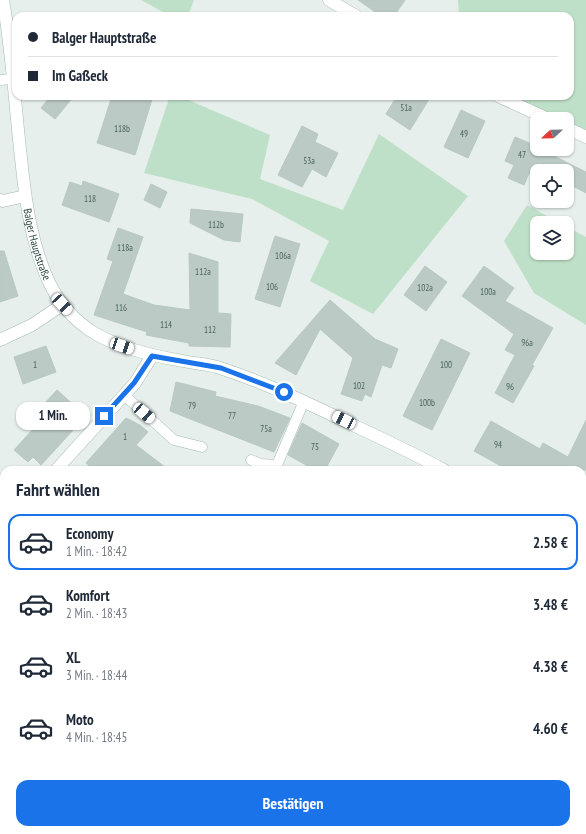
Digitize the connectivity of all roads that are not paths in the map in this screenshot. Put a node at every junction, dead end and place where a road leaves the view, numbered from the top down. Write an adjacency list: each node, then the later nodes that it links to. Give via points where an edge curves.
1 (3, 0): 4 (street, Balger Hauptstraße)
2 (329, 0): 3 (street)
3 (349, 12)
4 (12, 79): 5 (lane)
5 (0, 80)
6 (14, 100): 11 (street, Balger Hauptstraße)
7 (507, 100): 8 (street)
8 (533, 112)
9 (574, 131): 10 (street)
10 (586, 136)
11 (25, 196): 12 (street); 13 (street, Balger Hauptstraße, via 33,237 45,274)
12 (0, 200)
13 (62, 304): 14 (street, via 32,325); 15 (street, Balger Hauptstraße, via 78,322 97,334)
14 (0, 340)
15 (152, 356): 16 (street); 17 (street, Balger Hauptstraße, via 221,368)
16 (124, 395): 18 (lane, via 174,440); 20 (street)
17 (304, 401): 19 (lane, via 277,464 261,464); 21 (street, Balger Hauptstraße)
18 (202, 447)
19 (251, 460)
20 (60, 466)
21 (437, 466)

